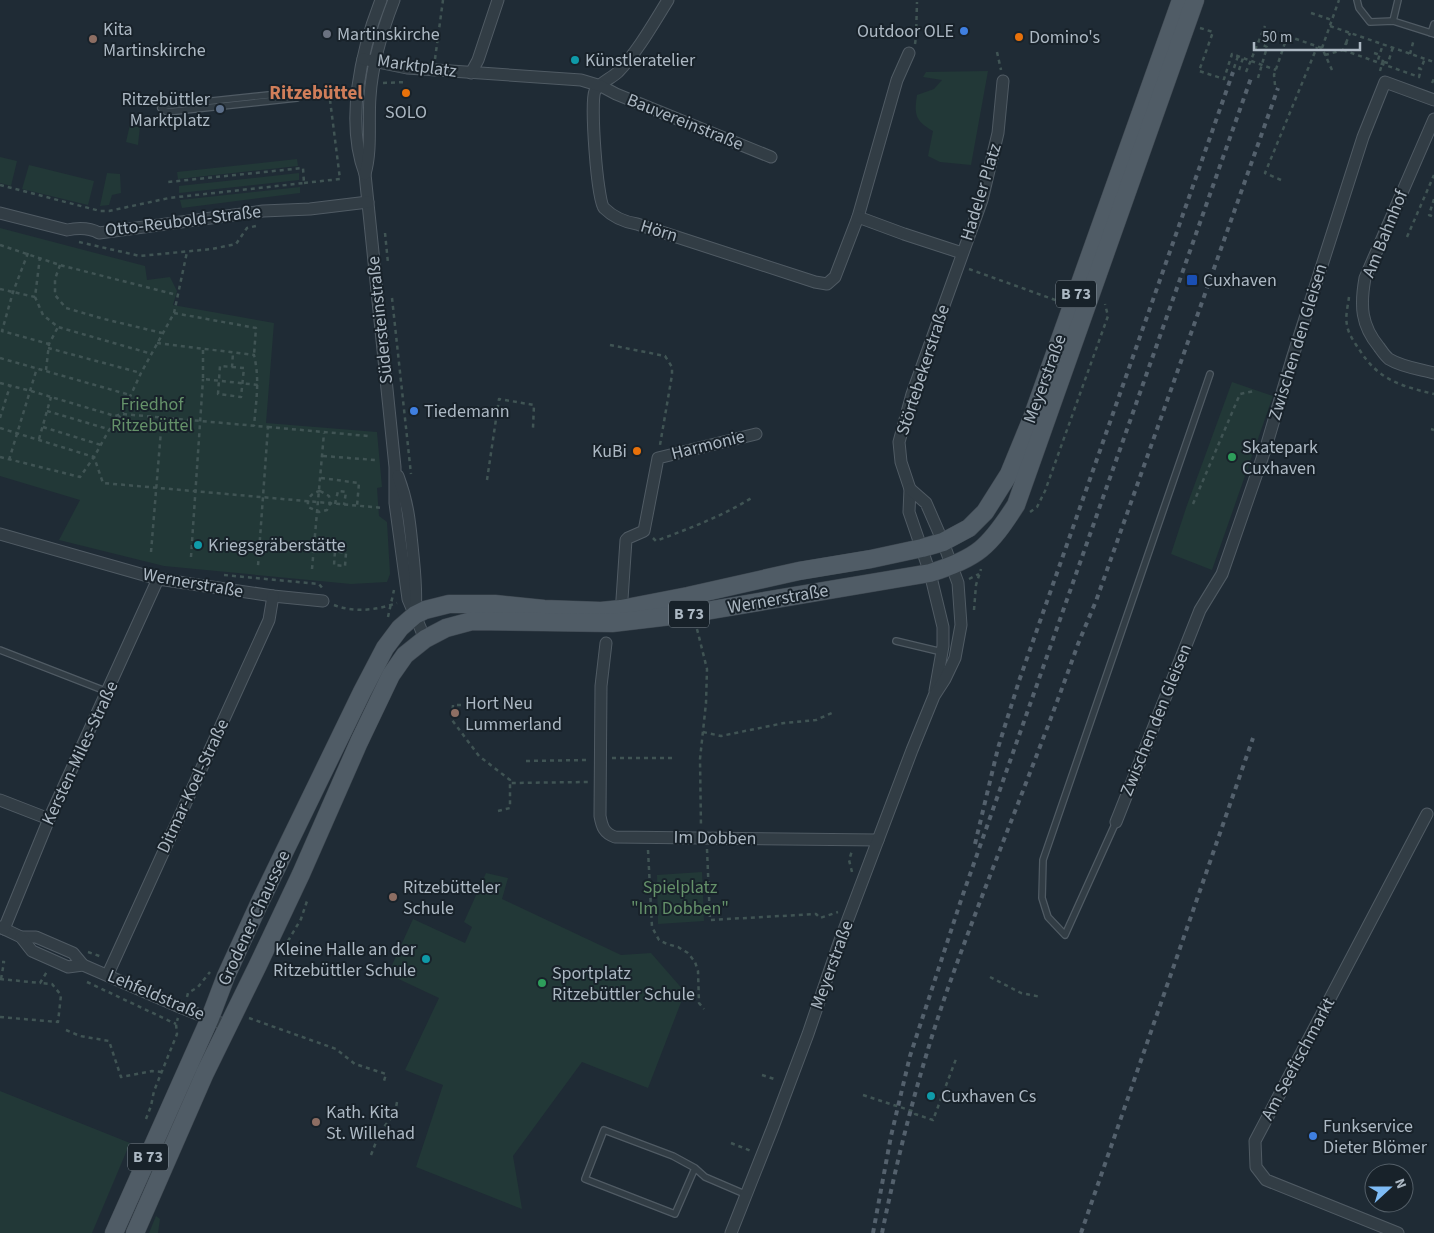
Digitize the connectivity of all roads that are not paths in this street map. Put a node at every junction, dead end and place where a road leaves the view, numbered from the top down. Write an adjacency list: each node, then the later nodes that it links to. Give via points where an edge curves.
1 (381, 0): 13 (street, Südersteinstraße)
2 (394, 0): 14 (street, Südersteinstraße)
3 (668, 0): 17 (street, via 632,55)
4 (1182, 0): 32 (main road, Meyerstraße / B 73, via 1009,474 973,524)
5 (1195, 0): 34 (main road, Meyerstraße / B 73, via 1016,506 998,534 982,551)
6 (1357, 0): 9 (lane, via 1370,22)
7 (1398, 0): 9 (lane)
8 (497, 3): 15 (street)
9 (1394, 21): 11 (lane)
10 (1434, 24): 11 (lane)
11 (1433, 34)
12 (909, 53): 25 (street, via 897,80)
13 (363, 59): 14 (street, Marktplatz); 22 (street, Südersteinstraße, via 356,116 358,150)
14 (376, 61): 15 (street, Marktplatz, via 407,68); 22 (street, Südersteinstraße)
15 (471, 73): 17 (street, Marktplatz, via 581,80)
16 (1003, 81): 26 (street, Hadeler Platz, via 998,134 984,190)
17 (601, 86): 21 (street, Bauvereinstraße); 25 (street, Hörn, via 595,90 594,97 598,188 601,203 623,222 827,284 835,277)
18 (297, 95): 18 (lane, via 165,106 161,108 167,112)
19 (1434, 100): 51 (street, Zwischen den Gleisen, via 1382,78 1266,447 1222,574 1200,610)
20 (1434, 119): 27 (street, Am Bahnhof, via 1365,278 1361,298 1362,316 1372,339 1388,358 1401,365)
21 (771, 157)
22 (365, 174): 23 (street, Südersteinstraße)
23 (368, 202): 24 (street, Otto-Reubold-Straße, via 263,211 100,233 67,230); 39 (street, Südersteinstraße, via 395,467 395,503 408,599)
24 (0, 213)
25 (858, 217): 26 (street, Hadeler Platz)
26 (962, 253): 30 (street, Störtebekerstraße, via 901,433 900,451)
27 (1434, 373)
28 (1210, 374): 51 (lane, via 1043,860 1042,898 1048,918 1065,935)
29 (756, 434): 40 (street, Harmonie, via 658,458 644,531 626,540)
30 (910, 488): 32 (street, Störtebekerstraße, via 926,503); 33 (street, Störtebekerstraße, via 909,512)
31 (0, 534): 36 (street, Wernerstraße)
32 (943, 542): 33 (main road, Meyerstraße / B 73); 34 (street, Störtebekerstraße)
33 (922, 548): 35 (street, Meyerstraße); 40 (main road, Wernerstraße / B 73, via 799,571)
34 (952, 566): 35 (main road, Wernerstraße / B 73); 47 (street, Meyerstraße, via 958,583 961,625 954,658)
35 (930, 573): 40 (main road, Wernerstraße / B 73, via 698,613); 45 (street, Meyerstraße, via 943,627)
36 (158, 579): 37 (street, Wernerstraße); 46 (street, Kersten-Miles-Straße)
37 (272, 596): 38 (street, Wernerstraße); 54 (street, Ditmar-Koel-Straße, via 270,620)
38 (328, 599)
39 (415, 615): 40 (main road, Wernerstraße / B 73, via 449,604 495,604); 41 (street, Südersteinstraße); 55 (main road, Grodener Chaussee / B 73, via 400,628 376,665 255,913)
40 (621, 615): 41 (main road, Wernerstraße / B 73, via 472,621 446,628)
41 (425, 639): 56 (main road, Grodener Chaussee / B 73, via 405,654 391,675 294,890)
42 (896, 641): 45 (lane)
43 (606, 644): 52 (street, Im Dobben, via 601,686 600,782 601,823 608,834 648,838)
44 (0, 650): 46 (lane)
45 (942, 652): 47 (street, Meyerstraße)
46 (108, 692): 50 (street, Kersten-Miles-Straße)
47 (934, 696): 52 (street, Meyerstraße)
48 (0, 800): 50 (street)
49 (1427, 814): 64 (street, Am Seefischmarkt, via 1255,1141 1256,1167 1266,1180)
50 (49, 819): 53 (street, Kersten-Miles-Straße)
51 (1116, 822)
52 (878, 840): 60 (street, Meyerstraße)
53 (2, 928): 54 (street, Lehfeldstraße, via 21,937 32,951 68,967 83,965)
54 (108, 974): 55 (street, Lehfeldstraße)
55 (210, 1018): 56 (street, Lehfeldstraße); 57 (main road, Grodener Chaussee / B 73)
56 (228, 1026): 58 (main road, Grodener Chaussee / B 73, via 205,1073)
57 (150, 1153): 58 (lane); 61 (main road, Grodener Chaussee / B 73)
58 (169, 1163): 62 (main road, Grodener Chaussee / B 73)
59 (695, 1168): 59 (lane, via 673,1156 604,1130 585,1179 675,1214); 60 (lane, via 705,1177)
60 (747, 1194): 63 (street, Meyerstraße)
61 (114, 1233)
62 (135, 1233)
63 (731, 1233)
64 (1398, 1233)

